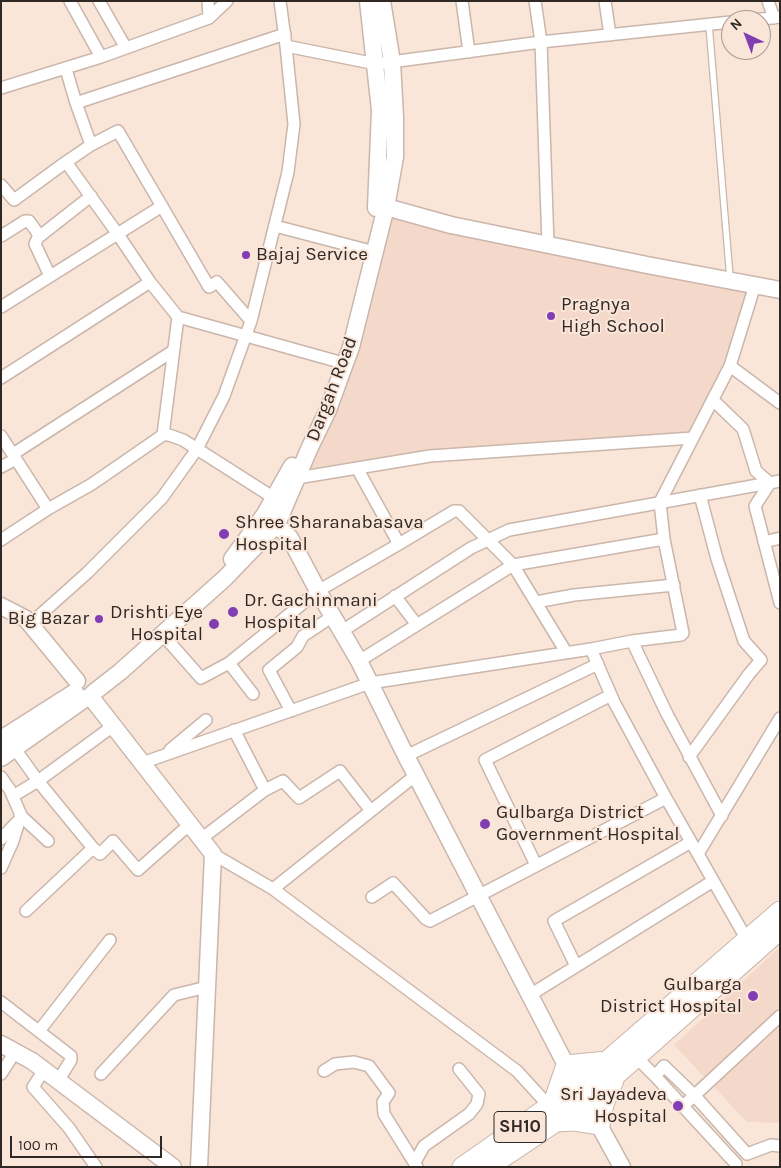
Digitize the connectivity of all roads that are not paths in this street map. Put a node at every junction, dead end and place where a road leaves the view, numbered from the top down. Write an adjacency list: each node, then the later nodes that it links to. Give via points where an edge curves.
1 (70, 1): 21 (street)
2 (99, 1): 19 (street)
3 (208, 1): 13 (street)
4 (227, 1): 13 (street)
5 (280, 1): 17 (street)
6 (368, 1): 23 (street, Dargah Road)
7 (382, 1): 22 (street, Dargah Road)
8 (462, 1): 20 (street)
9 (535, 1): 18 (street)
10 (605, 1): 16 (street)
11 (768, 1): 12 (street)
12 (777, 17)
13 (209, 18): 19 (street)
14 (721, 23): 15 (street)
15 (709, 25): 16 (street); 40 (lane)
16 (610, 35): 18 (street)
17 (285, 40): 23 (street); 26 (street); 33 (street, via 294,124 288,172)
18 (541, 42): 20 (street); 37 (street)
19 (126, 48): 21 (street)
20 (469, 52): 22 (street)
21 (101, 57): 24 (street)
22 (392, 62): 23 (street); 32 (street, Dargah Road, via 395,157)
23 (376, 64): 38 (street, Dargah Road, via 380,110 378,202)
24 (66, 69): 25 (street); 26 (street)
25 (1, 88)
26 (76, 103): 27 (street)
27 (91, 144): 28 (street); 31 (street, via 118,131)
28 (66, 162): 29 (street, via 14,200); 30 (street)
29 (2, 187)
30 (91, 196): 34 (street); 36 (street)
31 (162, 206): 34 (street); 46 (street, via 209,287 217,282)
32 (386, 207): 37 (street, via 451,225); 61 (street, Dargah Road, via 351,347 328,410)
33 (275, 226): 38 (street); 46 (street)
34 (117, 233): 39 (street); 41 (street)
35 (1, 236): 36 (street, via 26,220)
36 (40, 236): 39 (street, via 35,244)
37 (548, 245): 40 (street)
38 (366, 250): 49 (street, Dargah Road)
39 (50, 276): 44 (street)
40 (730, 280): 42 (street)
41 (150, 282): 45 (street); 51 (street)
42 (755, 285): 43 (street); 50 (street)
43 (780, 290)
44 (1, 307)
45 (178, 317): 47 (street); 48 (street)
46 (252, 321): 47 (street)
47 (247, 337): 49 (street); 57 (street, via 224,396)
48 (173, 351): 54 (street); 58 (street)
49 (336, 361): 64 (street, Dargah Road, via 319,410)
50 (730, 366): 52 (street); 53 (street)
51 (1, 378)
52 (713, 400): 56 (street); 62 (street, via 743,429 756,471)
53 (780, 404)
54 (163, 435): 57 (street, via 183,440); 66 (street, via 92,484)
55 (1, 436): 58 (street)
56 (693, 438): 60 (street, via 430,456); 65 (street)
57 (197, 449): 64 (street); 83 (street, via 162,498)
58 (14, 456): 59 (street); 66 (street)
59 (1, 467)
60 (357, 468): 61 (street); 73 (street)
61 (297, 478): 67 (street, Dargah Road)
62 (775, 482): 63 (street); 72 (street, via 755,506)
63 (700, 495): 65 (street); 106 (street, via 716,559 744,641 761,660)
64 (274, 498): 67 (street, Dargah Road)
65 (660, 502): 68 (street); 71 (street, via 509,530)
66 (48, 509): 70 (street)
67 (271, 519): 77 (street, via 290,538); 86 (street, Dargah Road, via 225,578); 94 (street, Dargah Road)
68 (664, 538): 74 (street); 76 (street)
69 (780, 538): 72 (street)
70 (1, 540)
71 (487, 540): 73 (street, via 456,510); 74 (street); 78 (street)
72 (764, 542): 75 (street)
73 (399, 544): 77 (street)
74 (513, 565): 79 (street); 84 (street)
75 (777, 585): 80 (street)
76 (674, 586): 79 (street, via 574,595); 87 (street, via 684,632)
77 (318, 591): 82 (street); 91 (street)
78 (395, 596): 84 (street); 85 (street)
79 (536, 602): 89 (street)
80 (780, 604)
81 (1, 606): 83 (street)
82 (333, 616): 85 (street); 97 (street, via 303,636 297,647 269,670)
83 (30, 624): 94 (street)
84 (417, 625): 90 (street)
85 (342, 631): 90 (street)
86 (163, 635): 91 (street, via 201,678); 94 (street, Dargah Road, via 120,672)
87 (632, 641): 88 (street); 106 (street)
88 (591, 649): 89 (street); 92 (street)
89 (566, 652): 93 (street)
90 (359, 661): 93 (street)
91 (229, 663): 95 (street)
92 (598, 664): 96 (street); 105 (street)
93 (370, 684): 97 (street); 105 (street)
94 (85, 691): 100 (street); 102 (street, Dargah Road); 103 (street, Dargah Road)
95 (253, 694)
96 (611, 695): 114 (street); 126 (street, via 485,760)
97 (291, 711): 101 (street)
98 (780, 718): 116 (street)
99 (206, 720): 104 (street)
100 (113, 726): 108 (street); 111 (street)
101 (234, 730): 104 (street); 112 (street)
102 (1, 739)
103 (15, 749): 107 (street, Dargah Road); 111 (street)
104 (163, 755): 108 (street)
105 (406, 756): 109 (street)
106 (689, 757): 116 (street)
107 (1, 758)
108 (142, 763): 118 (street)
109 (416, 775): 115 (street); 130 (street)
110 (1, 777): 113 (street)
111 (38, 781): 113 (street); 123 (street)
112 (265, 790): 115 (street, via 284,781 299,798 340,771); 120 (street)
113 (13, 796): 117 (street)
114 (666, 798): 122 (street); 126 (street)
115 (371, 810): 129 (street)
116 (722, 816): 125 (street)
117 (20, 817): 119 (street); 121 (street); 127 (street)
118 (190, 824): 120 (street); 123 (street, via 138,870 113,841 100,854)
119 (1, 839)
120 (201, 839): 124 (street)
121 (48, 842)
122 (692, 842): 125 (street); 137 (street, via 554,921)
123 (93, 848): 132 (street)
124 (214, 854): 129 (street); 138 (street)
125 (698, 854): 128 (street)
126 (536, 865): 130 (street)
127 (1, 868)
128 (713, 881): 136 (street); 137 (street)
129 (273, 889): 157 (street, via 517,1071)
130 (478, 894): 131 (street, via 429,921 393,883); 139 (street)
131 (372, 897)
132 (26, 911)
133 (780, 911): 134 (main road, SH10)
134 (771, 928): 136 (main road, SH10); 144 (main road, SH10)
135 (110, 940): 142 (street)
136 (747, 940): 146 (main road, SH10)
137 (576, 966): 139 (street)
138 (207, 987): 151 (street, via 174,995); 165 (street)
139 (530, 995): 145 (street)
140 (1, 1002): 142 (street)
141 (780, 1016): 155 (street)
142 (39, 1031): 153 (street, via 71,1058)
143 (8, 1048): 148 (street); 150 (street)
144 (636, 1057): 146 (main road, SH10); 152 (street)
145 (566, 1065): 146 (main road); 154 (street); 157 (main road)
146 (612, 1068): 154 (main road, SH10); 158 (main road)
147 (459, 1069): 161 (street, via 479,1094 477,1104 469,1114 424,1146)
148 (44, 1070): 153 (street); 163 (street, via 33,1087 69,1128)
149 (324, 1071): 161 (street, via 335,1064 354,1062 369,1066 389,1093 383,1102 384,1114)
150 (1, 1074)
151 (101, 1074)
152 (654, 1076): 155 (street, via 664,1066); 156 (street)
153 (58, 1081): 164 (street)
154 (582, 1094): 157 (main road, SH10); 158 (street)
155 (694, 1095): 156 (street); 160 (street)
156 (682, 1107): 162 (street)
157 (553, 1110): 158 (main road, via 574,1121); 166 (main road, SH10); 167 (main road, SH10)
158 (600, 1125): 168 (street)
159 (780, 1146): 160 (street, via 771,1144)
160 (746, 1154): 162 (street)
161 (416, 1164)
162 (735, 1165)
163 (96, 1167)
164 (172, 1167)
165 (199, 1167)
166 (462, 1167)
167 (489, 1167)
168 (622, 1167)

